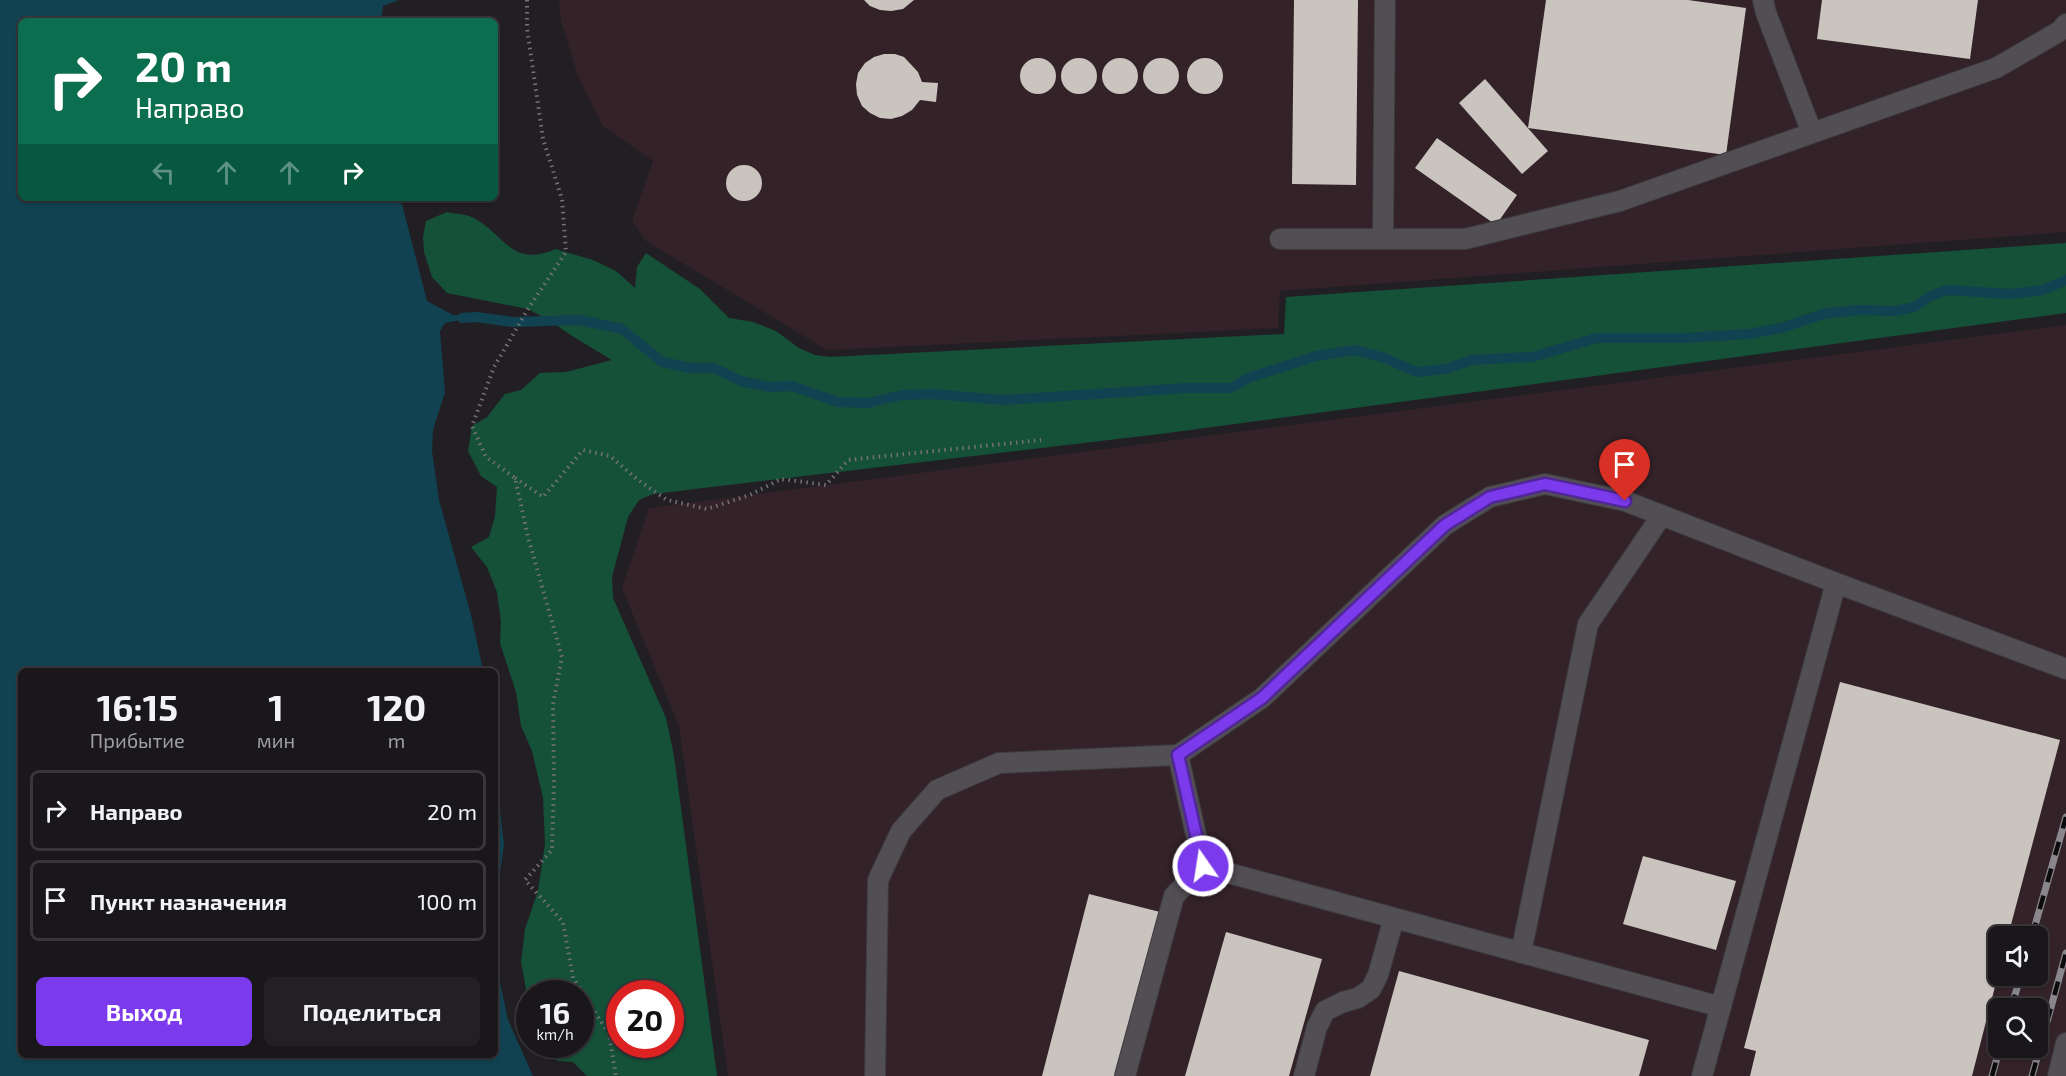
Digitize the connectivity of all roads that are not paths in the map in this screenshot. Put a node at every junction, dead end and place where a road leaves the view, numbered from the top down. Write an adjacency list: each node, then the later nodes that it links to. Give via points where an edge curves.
1 (1385, 0): 6 (lane)
2 (1763, 0): 4 (lane)
3 (2066, 24): 4 (lane, via 1996,68)
4 (1812, 133): 6 (lane, via 1620,201 1465,239)
5 (1280, 239): 6 (lane)
6 (1383, 239)
7 (1662, 515): 8 (lane); 10 (lane, via 1625,501 1545,484 1490,497 1445,525 1262,698); 13 (lane, via 1588,624)
8 (1836, 583): 9 (lane); 14 (lane)
9 (2066, 669)
10 (1178, 755): 11 (lane); 16 (lane, via 999,763 937,790 901,831 878,880)
11 (1203, 866): 12 (lane); 17 (lane, via 1174,896)
12 (1394, 918): 13 (lane); 18 (lane, via 1371,989 1325,1011)
13 (1521, 952): 14 (lane)
14 (1721, 1007): 19 (lane)
15 (2066, 1043): 20 (lane)
16 (875, 1076)
17 (1125, 1076)
18 (1304, 1076)
19 (1702, 1076)
20 (2058, 1076)

